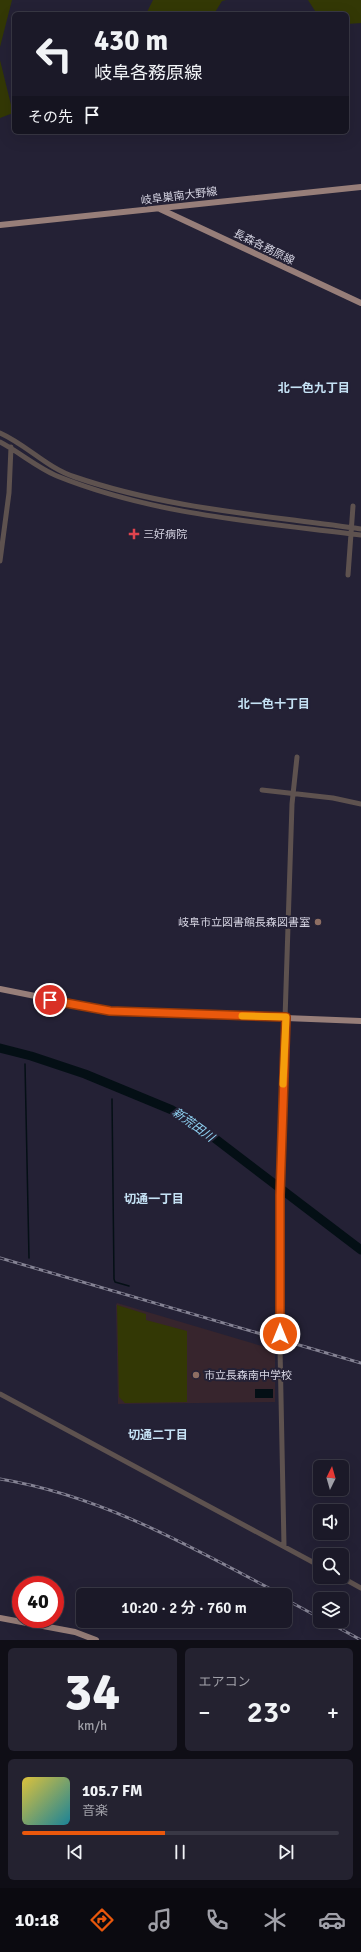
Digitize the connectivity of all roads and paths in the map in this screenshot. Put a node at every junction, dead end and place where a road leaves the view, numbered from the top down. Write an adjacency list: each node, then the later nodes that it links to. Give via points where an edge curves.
1 (361, 186): 2 (main road, 岐阜巣南大野線)
2 (160, 208): 3 (main road, 岐阜巣南大野線); 4 (main road, 長森各務原線)
3 (0, 225)
4 (361, 303)
5 (0, 433): 10 (street, via 60,471 151,499)
6 (0, 442): 7 (street)
7 (11, 447): 10 (street, via 56,476 127,499 179,511 237,520); 12 (street, via 9,493)
8 (353, 506): 10 (street)
9 (361, 529): 10 (street)
10 (352, 531): 11 (street); 13 (street)
11 (361, 535)
12 (0, 561)
13 (348, 576)
14 (297, 757): 16 (street)
15 (262, 790): 16 (street)
16 (293, 794): 17 (street); 19 (street)
17 (361, 804)
18 (0, 989): 19 (main road, via 110,1011)
19 (286, 1017): 20 (main road); 21 (street, via 280,1182)
20 (361, 1021)
21 (280, 1334)
22 (280, 1348): 24 (street)
23 (0, 1394): 24 (street)
24 (284, 1546): 25 (street)
25 (313, 1562)
26 (349, 1581): 27 (street)
27 (361, 1588)
28 (0, 1618): 29 (main road, via 75,1632)
29 (96, 1640)

